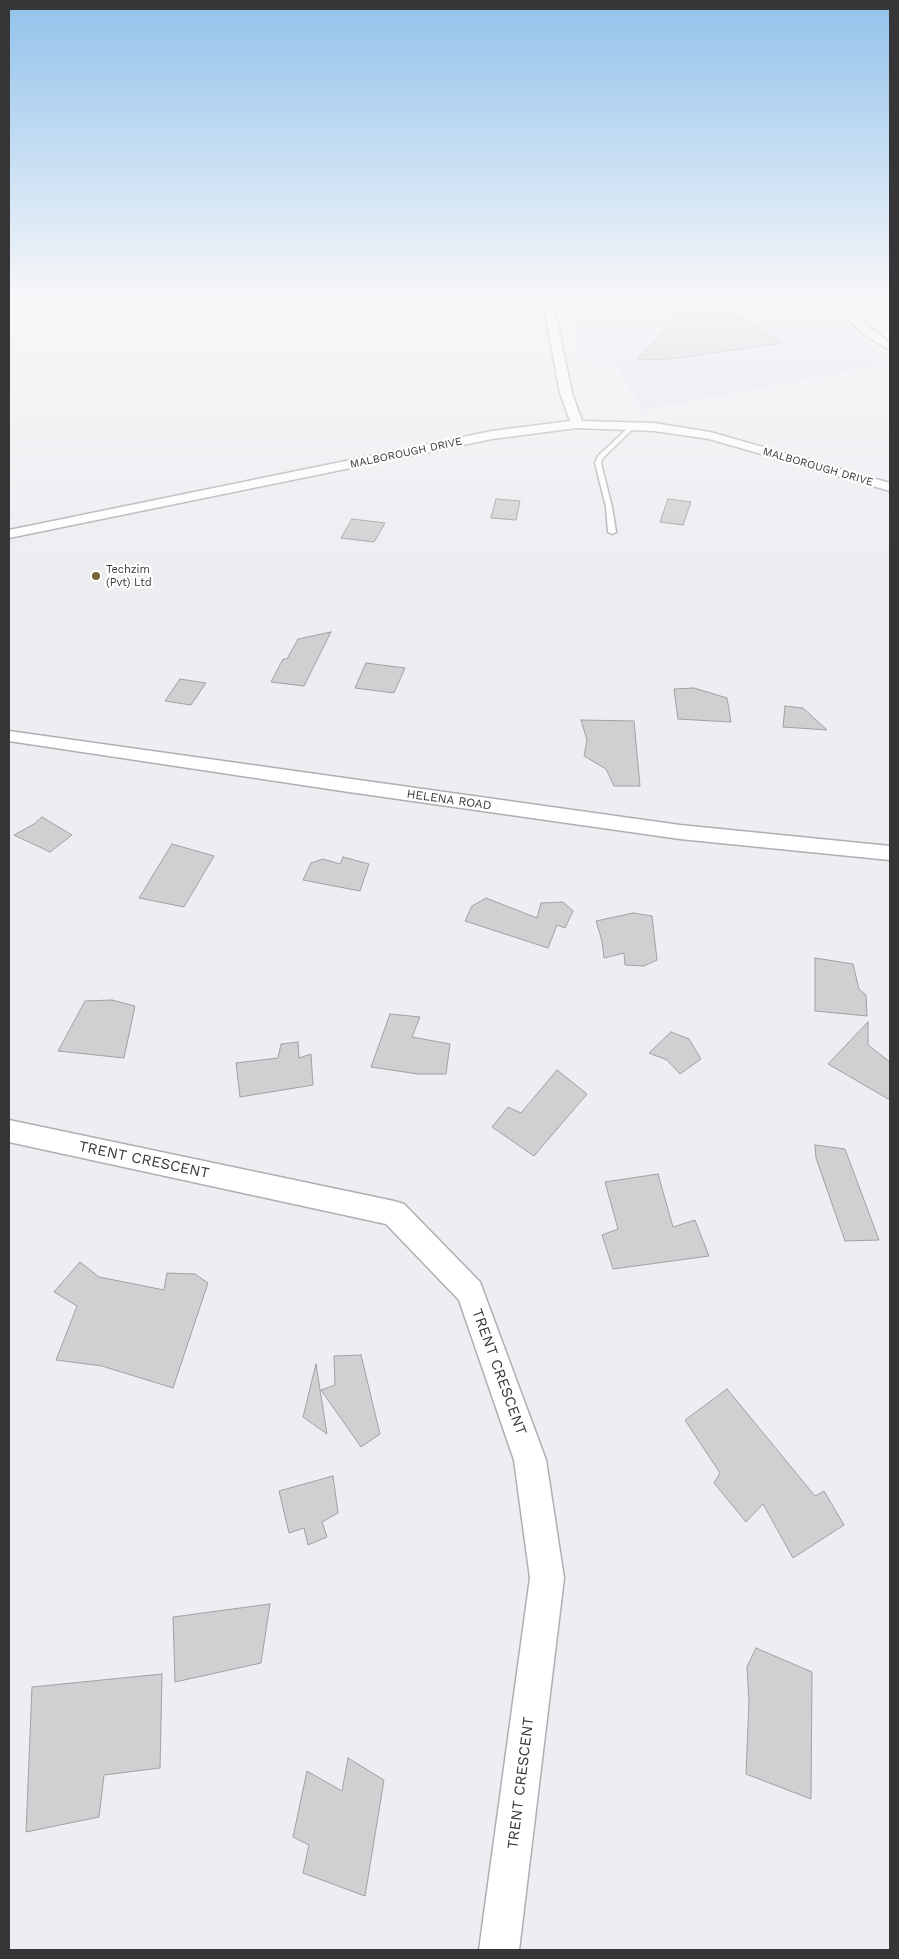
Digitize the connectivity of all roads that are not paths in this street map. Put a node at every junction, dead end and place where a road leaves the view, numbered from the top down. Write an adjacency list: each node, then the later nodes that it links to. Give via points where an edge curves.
1 (565, 387): 2 (street)
2 (577, 424): 3 (street, MALBOROUGH DRIVE); 6 (street, MALBOROUGH DRIVE, via 492,435)
3 (634, 425): 4 (street, MALBOROUGH DRIVE, via 710,436); 5 (lane, via 599,460)
4 (890, 488)
5 (612, 532)
6 (9, 534)
7 (9, 736): 8 (street, HELENA ROAD, via 670,831)
8 (890, 853)
9 (9, 1131): 10 (street, TRENT CRESCENT, via 394,1213 470,1292 530,1460 547,1578)
10 (499, 1950)

